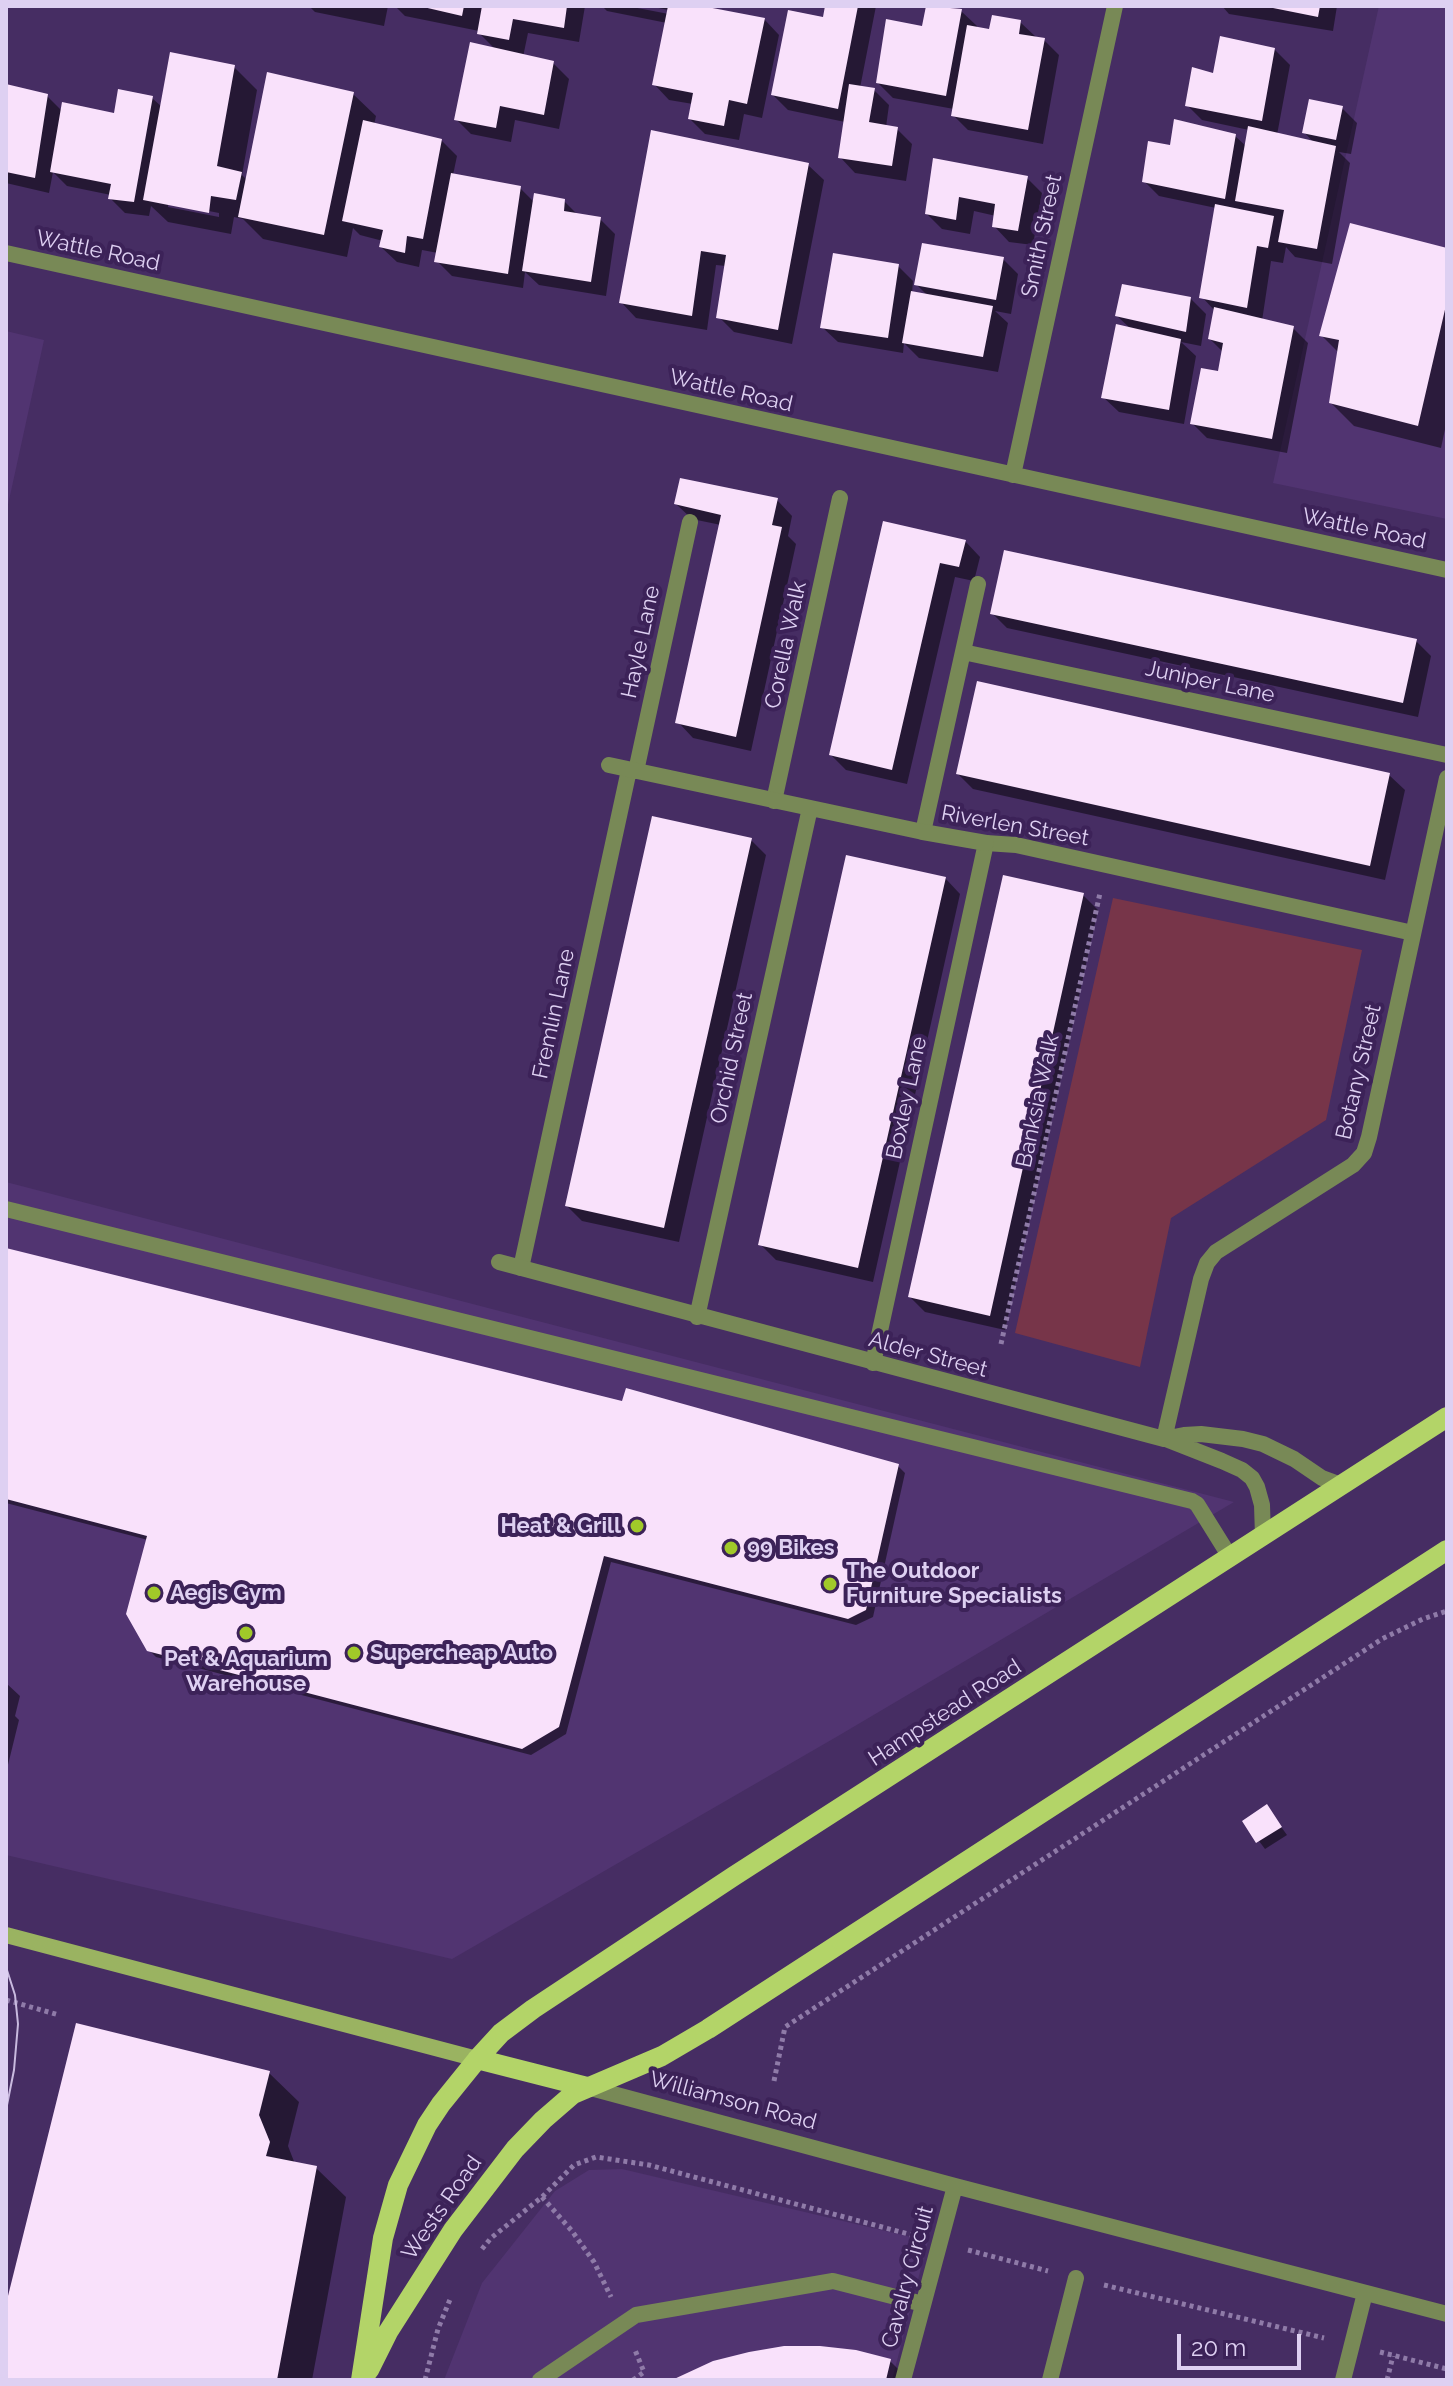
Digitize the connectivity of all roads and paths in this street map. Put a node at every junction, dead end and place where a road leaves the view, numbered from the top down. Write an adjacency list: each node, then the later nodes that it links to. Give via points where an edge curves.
1 (1115, 6): 3 (street, Smith Street)
2 (6, 253): 3 (street, Wattle Road)
3 (1013, 475): 6 (street, Wattle Road)
4 (840, 498): 13 (street, Corella Walk)
5 (690, 522): 11 (street, Hayle Lane)
6 (1447, 570)
7 (978, 584): 8 (street)
8 (963, 652): 9 (street, Juniper Lane); 15 (street)
9 (1447, 755)
10 (609, 765): 11 (street, Riverlen Street)
11 (633, 770): 13 (street, Riverlen Street); 21 (street, Fremlin Lane)
12 (1447, 778): 18 (street, Botany Street)
13 (774, 801): 14 (street, Riverlen Street)
14 (810, 808): 15 (street, Riverlen Street); 22 (street, Orchid Street)
15 (923, 832): 16 (street, Riverlen Street)
16 (986, 843): 17 (street, Riverlen Street); 24 (street, Boxley Lane)
17 (1106, 865): 18 (street, Riverlen Street); 23 (path, Banksia Walk)
18 (1413, 933): 26 (street, Botany Street, via 1364,1153 1207,1263)
19 (6, 1209): 30 (street, via 1192,1501)
20 (499, 1262): 21 (street, Alder Street)
21 (521, 1268): 22 (street, Alder Street)
22 (697, 1317): 24 (street, Alder Street)
23 (1001, 1344)
24 (873, 1363): 26 (street, Alder Street)
25 (1447, 1417): 27 (main road, Hampstead Road)
26 (1164, 1439): 27 (street, Alder Street, via 1201,1434 1263,1444); 28 (street, via 1252,1478 1262,1505)
27 (1341, 1485): 28 (main road, Hampstead Road)
28 (1263, 1536): 30 (main road, Hampstead Road)
29 (1447, 1550): 37 (main road, via 708,2029 662,2056)
30 (1230, 1557): 35 (main road, Hampstead Road, via 557,1993 501,2033)
31 (1447, 1611): 36 (path, via 1382,1639 785,2027)
32 (6, 1935): 35 (street, Williamson Road)
33 (6, 2000): 34 (path)
34 (59, 2015)
35 (477, 2059): 37 (main road, Williamson Road); 51 (main road, Wests Road, via 427,2125 392,2202)
36 (774, 2081)
37 (587, 2087): 38 (street, Williamson Road); 51 (main road, Wests Road, via 528,2135 484,2188 406,2301)
38 (955, 2186): 40 (street, Cavalry Circuit); 44 (street, Williamson Road)
39 (542, 2197): 40 (path, via 574,2165 604,2157); 41 (path); 47 (path, via 594,2262)
40 (940, 2243): 42 (path); 45 (street, Cavalry Circuit)
41 (479, 2253)
42 (1076, 2278): 48 (path); 56 (street)
43 (455, 2290): 52 (path)
44 (1365, 2293): 46 (street, Williamson Road); 48 (street)
45 (923, 2304): 47 (street, via 833,2281 636,2315); 55 (street, Cavalry Circuit)
46 (1447, 2314)
47 (623, 2323): 53 (street); 54 (path, via 644,2372)
48 (1351, 2345): 49 (path); 57 (street)
49 (1393, 2356): 50 (path); 58 (path)
50 (1447, 2369)
51 (363, 2380)
52 (425, 2380)
53 (540, 2380)
54 (633, 2380)
55 (903, 2380)
56 (1050, 2380)
57 (1343, 2380)
58 (1387, 2380)

